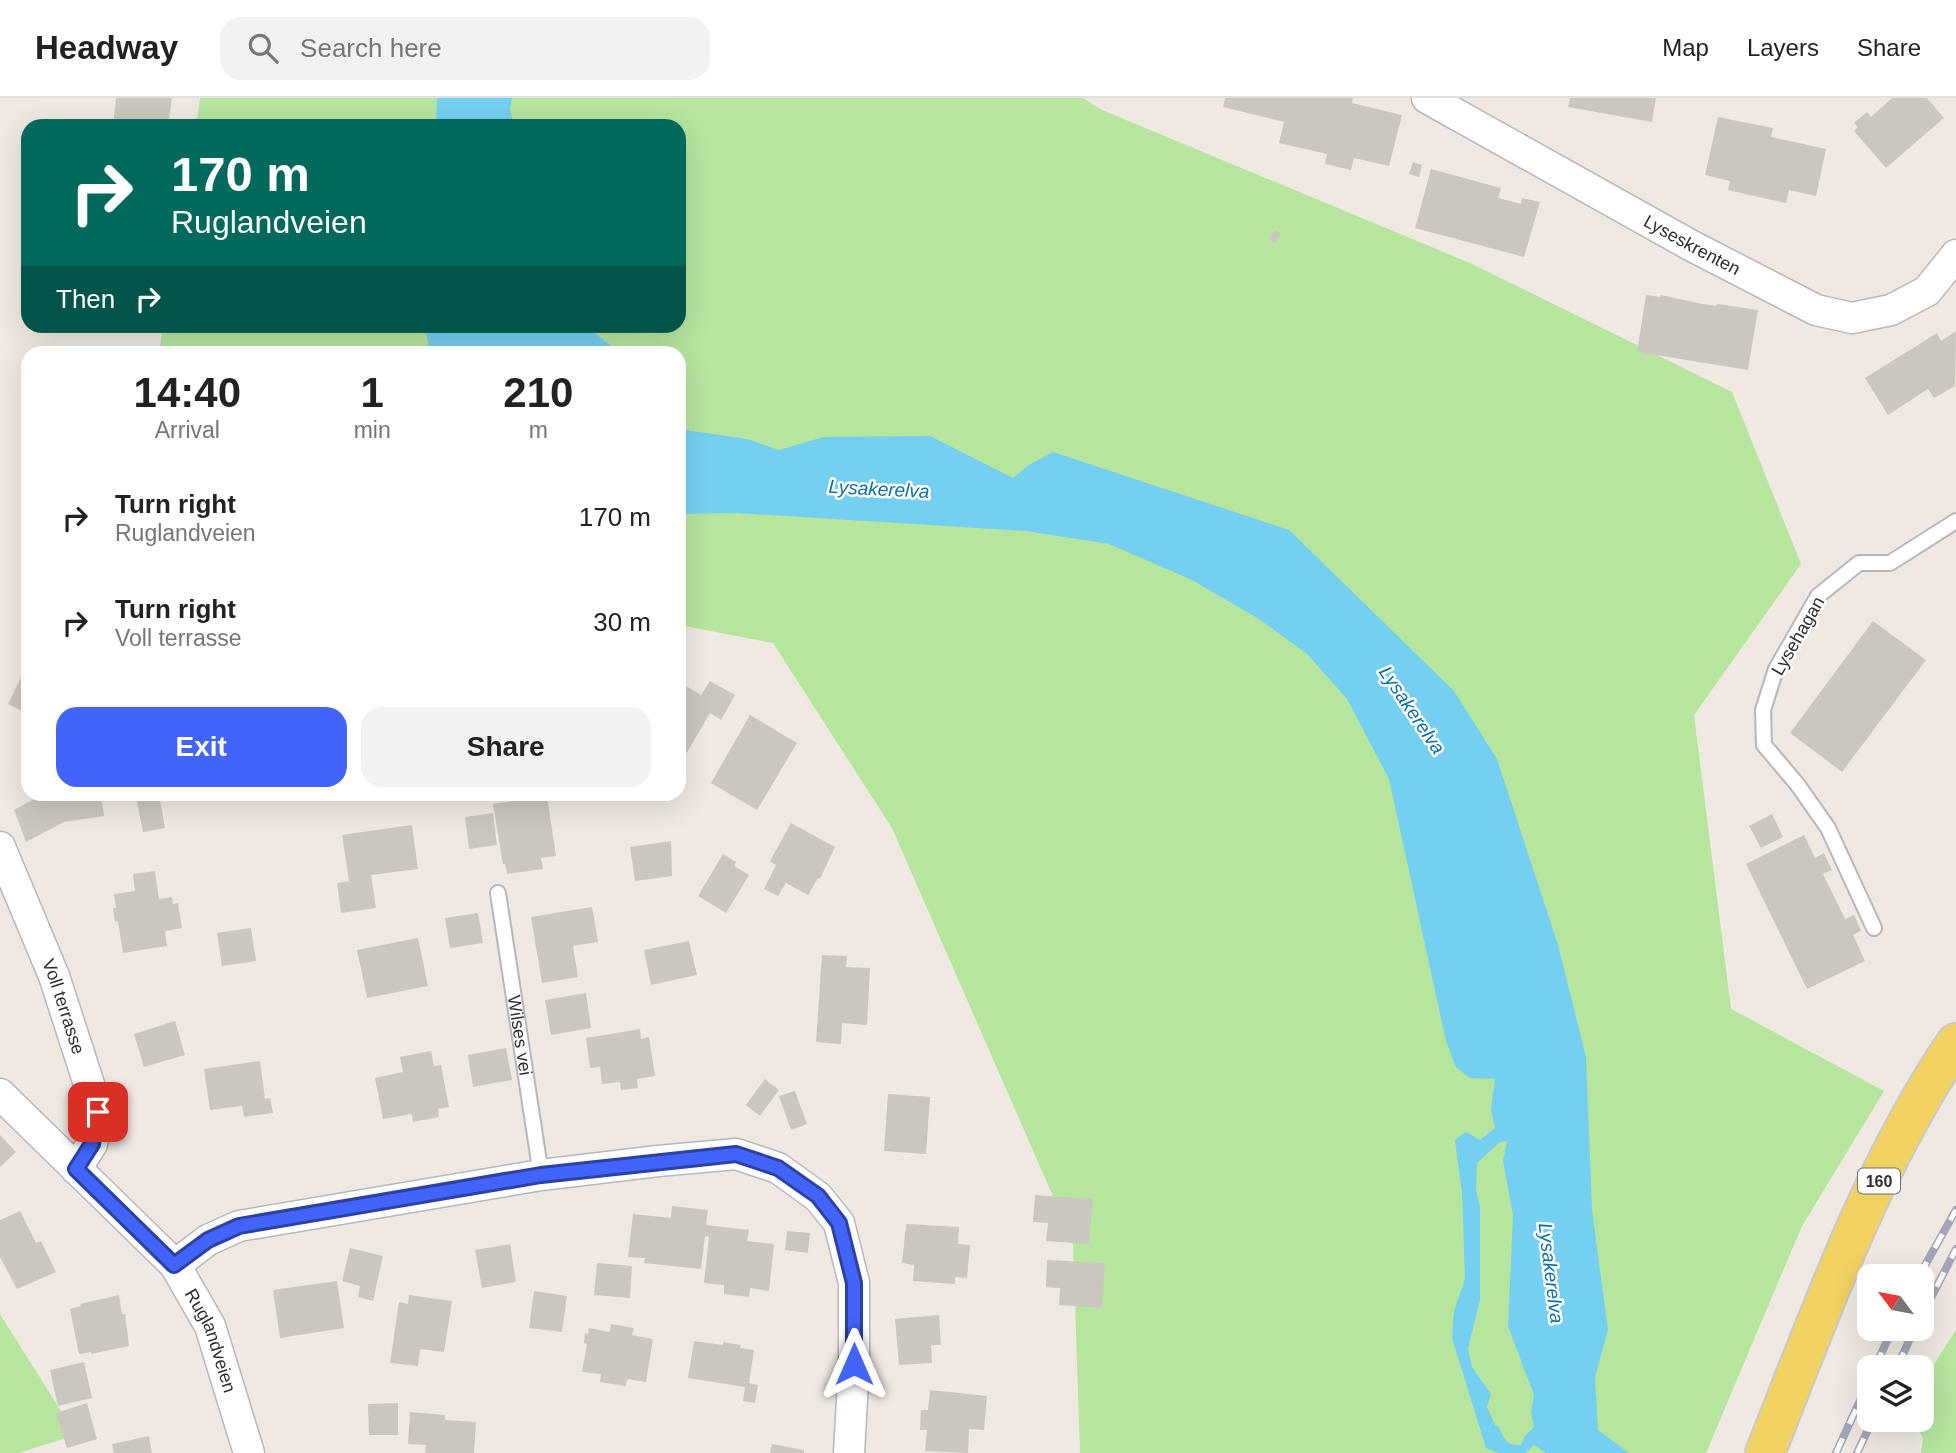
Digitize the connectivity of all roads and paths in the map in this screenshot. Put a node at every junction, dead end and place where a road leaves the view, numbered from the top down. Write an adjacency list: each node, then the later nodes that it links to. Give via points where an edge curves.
1 (1427, 98): 2 (street, Lyseskrenten, via 1816,310 1852,318 1891,310 1927,291)
2 (1956, 255)
3 (1956, 521): 6 (lane, Lysehagan, via 1890,563 1859,563 1818,596 1776,669 1763,710 1765,744 1828,828)
4 (0, 847): 9 (street, Voll terrasse, via 54,975 98,1112 92,1144)
5 (498, 893): 10 (lane, Wilses vei)
6 (1874, 928)
7 (1956, 1043): 14 (main road, 160, via 1871,1196)
8 (0, 1094): 9 (street, Ruglandveien)
9 (76, 1169): 11 (street, Ruglandveien)
10 (541, 1175): 11 (street, via 239,1226 208,1240); 13 (street, via 736,1154 778,1168 818,1196 839,1223 854,1283)
11 (174, 1265): 12 (street, Ruglandveien, via 210,1326)
12 (249, 1453)
13 (849, 1453)
14 (1765, 1453)

